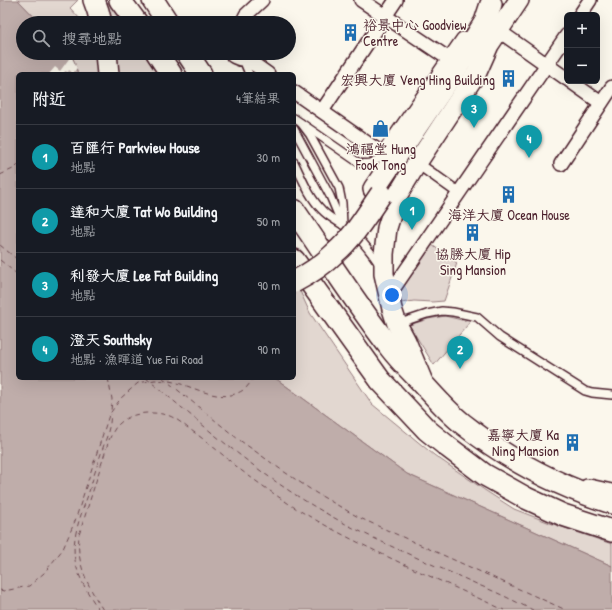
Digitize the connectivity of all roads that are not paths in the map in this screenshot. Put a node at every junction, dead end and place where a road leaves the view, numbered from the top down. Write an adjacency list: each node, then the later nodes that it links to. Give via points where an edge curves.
1 (94, 0): 11 (main road)
2 (120, 0): 12 (main road)
3 (153, 0): 13 (main road)
4 (262, 0): 14 (street)
5 (361, 0): 15 (street)
6 (396, 0): 15 (street)
7 (519, 0): 16 (main road)
8 (590, 0): 10 (street)
9 (492, 2): 18 (street, via 477,18); 41 (main road, via 485,22)
10 (582, 12)
11 (99, 16)
12 (132, 16)
13 (165, 16)
14 (246, 16)
15 (385, 17): 18 (street); 33 (street)
16 (494, 38): 23 (street); 38 (main road, via 477,72); 41 (main road, via 466,69)
17 (564, 40): 23 (street)
18 (449, 59): 37 (street)
19 (107, 60): 24 (main road)
20 (162, 60): 25 (main road)
21 (192, 60): 26 (main road)
22 (244, 60): 27 (street)
23 (547, 65): 28 (street); 42 (street)
24 (108, 72)
25 (170, 72)
26 (200, 72)
27 (265, 72)
28 (564, 77)
29 (574, 84): 32 (street)
30 (612, 87): 32 (street)
31 (296, 93): 33 (street)
32 (601, 103): 39 (street)
33 (322, 111): 37 (street)
34 (296, 120): 35 (lane)
35 (301, 124): 37 (lane, via 359,162 372,163); 44 (lane, via 310,134 339,188)
36 (296, 133): 44 (lane)
37 (384, 154)
38 (417, 163): 42 (street); 47 (main road, via 397,196 393,208 384,254)
39 (562, 164)
40 (296, 166): 44 (lane, via 313,199 329,217)
41 (378, 192): 45 (main road, bridge, via 360,225 336,253 310,273)
42 (459, 193): 48 (street)
43 (296, 213): 50 (main road, via 392,350)
44 (343, 225): 47 (lane, via 368,248)
45 (296, 270)
46 (296, 271): 55 (main road, via 380,380 427,430 485,475 526,498 563,515)
47 (384, 274): 48 (main road)
48 (389, 295): 49 (main road)
49 (397, 324): 50 (main road); 51 (lane, via 442,311 477,316 500,336 585,391)
50 (425, 387): 52 (main road, via 447,410 477,434 538,473)
51 (612, 395)
52 (558, 482): 53 (street); 54 (main road)
53 (612, 491)
54 (612, 503)
55 (612, 531)

